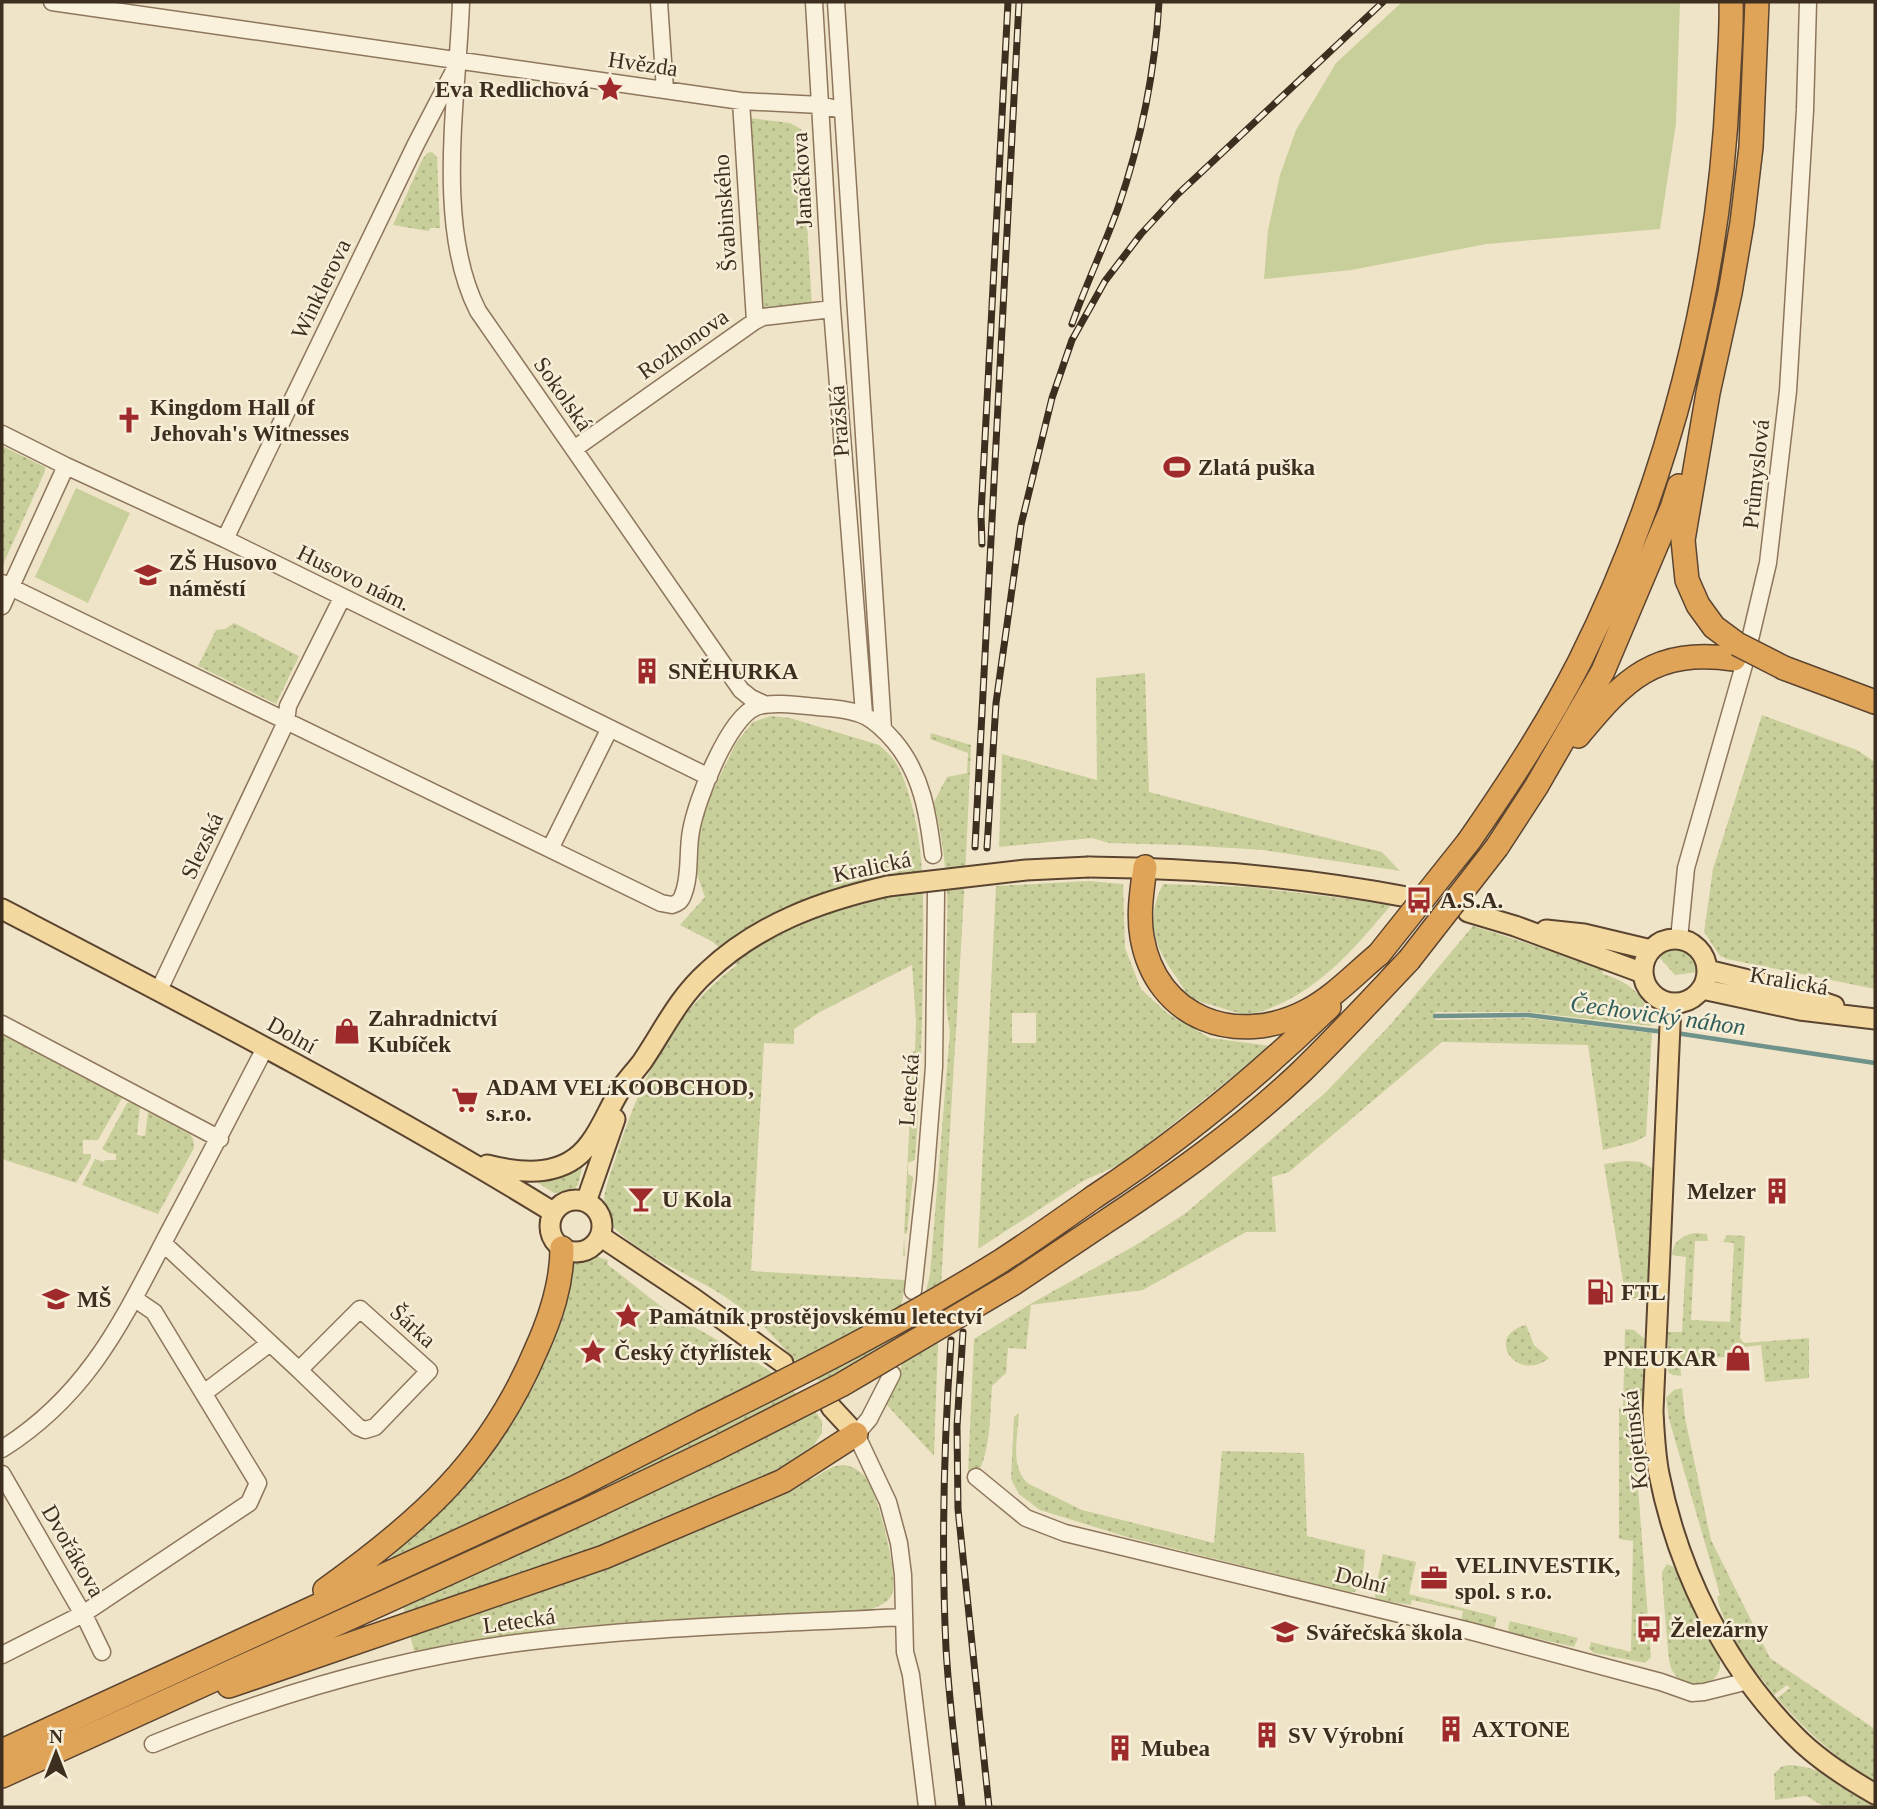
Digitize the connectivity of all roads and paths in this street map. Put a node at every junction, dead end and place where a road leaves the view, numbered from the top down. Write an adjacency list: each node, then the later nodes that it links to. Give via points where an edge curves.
1 (52, 2): 10 (street, Hvězda)
2 (461, 2): 10 (street, Sokolská)
3 (659, 2): 11 (street)
4 (814, 2): 9 (street, Janáčkova)
5 (836, 2): 14 (street)
6 (1731, 2): 44 (highway, bridge, via 1725,149 1706,288 1683,384 1618,578 1579,661 1514,775 1469,841)
7 (1757, 2): 17 (highway, via 1751,147 1742,223)
8 (1808, 2): 42 (street, Průmyslová, via 1788,391 1768,563 1686,868)
9 (817, 48): 13 (street, Janáčkova); 14 (street, Janáčkova, via 829,88)
10 (460, 60): 11 (street, Hvězda); 19 (street, Sokolská, via 453,151 454,224 463,278 478,311); 21 (street, Winklerova)
11 (665, 90): 12 (street, Hvězda)
12 (741, 101): 13 (street, Hvězda); 16 (street, Švabinského)
13 (820, 105): 14 (street, Hvězda); 15 (street, Janáčkova)
14 (842, 110): 30 (street, Pražská)
15 (832, 309): 16 (street, Rozhonova); 28 (street, Pražská)
16 (755, 321): 19 (street, Rozhonova)
17 (1708, 393): 25 (highway, via 1682,551 1698,605); 33 (highway, via 1672,508 1603,671)
18 (2, 434): 20 (street, Husovo nám.)
19 (574, 449): 27 (street, Sokolská, via 741,690)
20 (66, 466): 21 (street, Husovo nám.); 22 (street)
21 (225, 539): 23 (street, Husovo nám.)
22 (6, 585): 24 (street); 29 (street)
23 (342, 598): 29 (street, Slezská, via 288,706); 31 (street, Husovo nám.)
24 (2, 606)
25 (1736, 651): 26 (highway, bridge); 33 (highway, via 1684,657 1633,677)
26 (1875, 702)
27 (764, 704): 28 (street); 32 (street, via 740,717)
28 (864, 715): 30 (street)
29 (286, 722): 34 (street); 48 (street, Slezská)
30 (883, 729): 35 (street, via 916,776)
31 (609, 730): 32 (street, Husovo nám.); 34 (street)
32 (709, 777): 34 (street, via 691,831 687,883 683,896 672,905)
33 (1536, 787): 79 (highway, bridge, via 1497,847 1409,960 1300,1072 1166,1182 1014,1283 841,1385 575,1515)
34 (550, 849)
35 (933, 855)
36 (1145, 867): 38 (main road, Kralická, via 1256,874); 44 (highway, via 1140,910 1145,952 1167,992 1203,1020 1229,1027 1258,1027 1308,1011); 53 (main road, Kralická, bridge, via 979,874 888,886 811,907 753,936 713,966 664,1024)
37 (936, 892): 61 (street, Letecká, via 934,1067)
38 (1407, 897)
39 (2, 909): 48 (main road, Dolní)
40 (1468, 912): 41 (main road)
41 (1515, 926): 43 (main road, via 1584,934); 46 (main road)
42 (1679, 940): 43 (main road, via 1664,941); 45 (main road, via 1699,950)
43 (1651, 950): 46 (main road)
44 (1379, 954): 75 (highway, bridge, via 1282,1053 1153,1158 1002,1260 820,1364 576,1487)
45 (1707, 970): 47 (main road); 50 (main road, Kralická, via 1778,987)
46 (1643, 973): 49 (main road, via 1649,991)
47 (1702, 989): 49 (main road); 50 (main road, Kralická, via 1800,1010)
48 (159, 990): 52 (main road, Dolní)
49 (1670, 1008): 78 (main road, Kojetínská, via 1653,1382 1656,1452 1687,1572)
50 (1872, 1019)
51 (2, 1024): 54 (street)
52 (265, 1048): 54 (street); 55 (main road, Dolní)
53 (642, 1061): 55 (main road, Kralická, via 590,1143 565,1163 525,1173); 56 (main road, via 615,1119)
54 (219, 1139): 59 (street)
55 (467, 1159): 57 (main road, Dolní)
56 (586, 1202): 57 (main road, via 568,1201); 58 (main road, via 600,1216)
57 (553, 1212): 60 (main road, via 550,1232)
58 (600, 1236): 60 (main road, via 581,1252); 64 (main road)
59 (163, 1243): 62 (street); 63 (street, Šárka)
60 (562, 1248): 75 (highway, via 559,1285 543,1336 488,1439 406,1529 323,1591)
61 (913, 1290)
62 (135, 1299): 67 (street, via 155,1312); 70 (street, via 98,1359 62,1402)
63 (270, 1343): 65 (street, Šárka); 67 (street)
64 (783, 1363)
65 (299, 1370): 65 (street, Šárka, via 365,1430 375,1427 429,1371 360,1309)
66 (892, 1374): 69 (street)
67 (204, 1393): 73 (street, via 258,1483 249,1503)
68 (831, 1407): 69 (main road)
69 (856, 1434): 74 (street, via 893,1517); 79 (highway, via 783,1481 604,1557 245,1682)
70 (2, 1448)
71 (2, 1474): 73 (street, Dvořákova)
72 (976, 1477): 78 (street, Dolní, via 1026,1518 1065,1533 1470,1631 1692,1693)
73 (83, 1614): 76 (street, Dvořákova); 77 (street)
74 (904, 1617): 80 (street, Letecká, via 507,1645 406,1663 307,1689); 84 (street)
75 (257, 1632): 81 (highway)
76 (102, 1652)
77 (2, 1655)
78 (1748, 1681): 83 (main road, Kojetínská, via 1795,1737)
79 (158, 1705): 82 (highway)
80 (153, 1744)
81 (2, 1751)
82 (2, 1776)
83 (1875, 1794)
84 (927, 1807)

